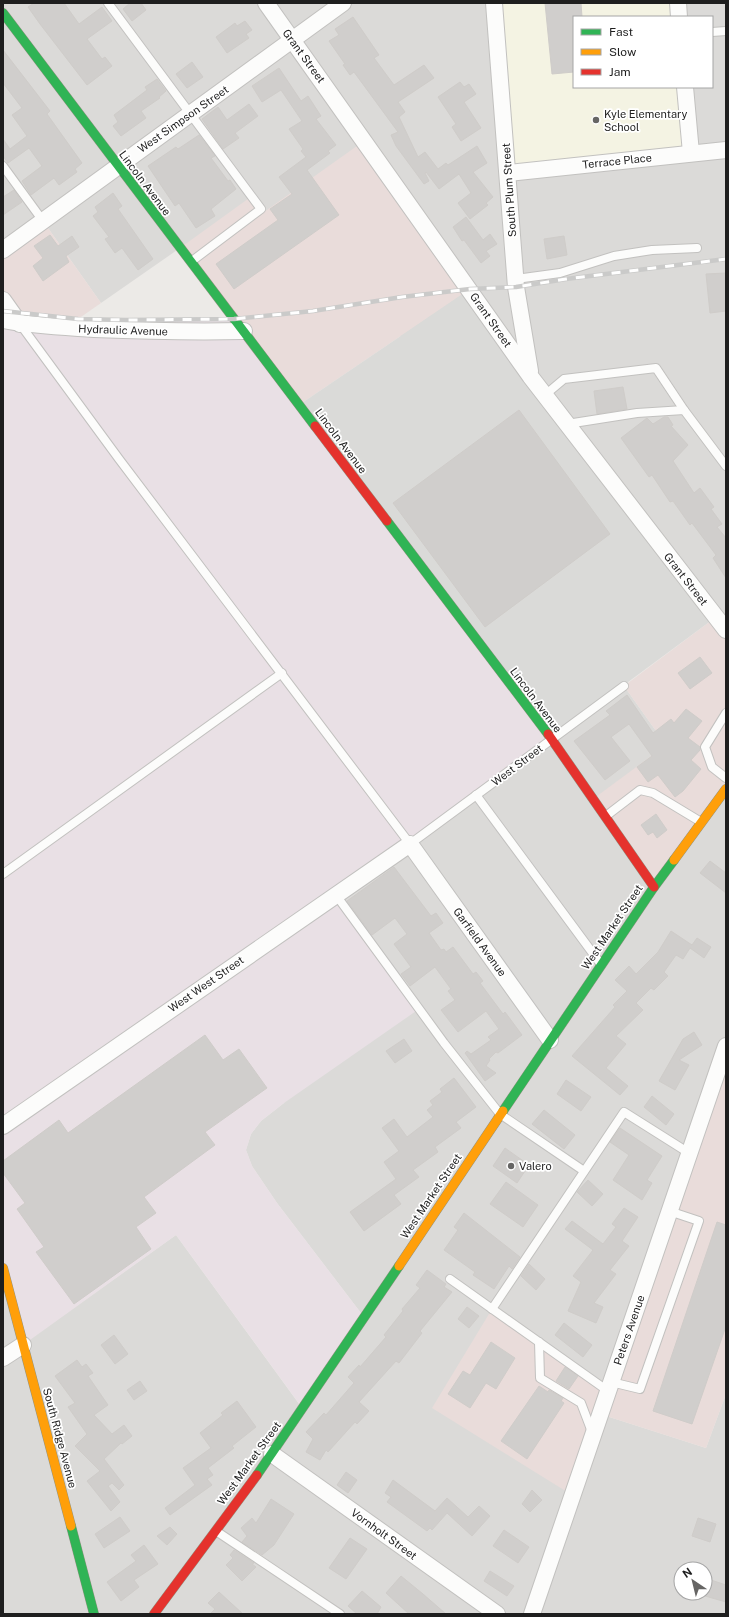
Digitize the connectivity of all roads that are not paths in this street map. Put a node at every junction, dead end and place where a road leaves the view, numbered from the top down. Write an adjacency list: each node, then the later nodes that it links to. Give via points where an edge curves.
1 (108, 3): 12 (lane)
2 (266, 3): 10 (street, Grant Street)
3 (343, 3): 10 (street, West Simpson Street)
4 (494, 3): 17 (street, South Plum Street)
5 (678, 3): 7 (street)
6 (3, 13): 16 (street, Lincoln Avenue)
7 (679, 16)
8 (726, 31): 9 (lane)
9 (713, 32)
10 (293, 40): 12 (street, West Simpson Street); 27 (street, Grant Street)
11 (685, 88): 14 (street)
12 (190, 114): 16 (street, West Simpson Street); 21 (lane, via 261,209)
13 (726, 150): 14 (street, Terrace Place)
14 (691, 153): 17 (street, Terrace Place)
15 (3, 166): 18 (lane)
16 (117, 166): 18 (street, West Simpson Street); 21 (street, Lincoln Avenue)
17 (508, 173): 22 (street, South Plum Street)
18 (43, 221): 20 (street, West Simpson Street)
19 (697, 248): 22 (lane, via 652,250 614,256 560,273)
20 (3, 250)
21 (191, 262): 26 (street, Lincoln Avenue)
22 (516, 280): 27 (street, South Plum Street)
23 (3, 300): 25 (street)
24 (3, 320): 25 (street, Hydraulic Avenue)
25 (20, 324): 26 (street, Hydraulic Avenue, via 164,332); 33 (lane)
26 (244, 332): 36 (street, Lincoln Avenue)
27 (530, 376): 28 (street, Grant Street)
28 (545, 395): 29 (lane, via 564,379 656,368); 30 (street, Grant Street)
29 (684, 410): 30 (lane, via 637,413); 31 (lane)
30 (567, 424): 32 (street, Grant Street)
31 (726, 466)
32 (726, 630)
33 (282, 673): 42 (lane); 43 (lane)
34 (624, 686): 36 (lane, West Street)
35 (726, 713): 37 (lane, via 705,747 712,767)
36 (551, 739): 39 (lane, West Street); 40 (street, Lincoln Avenue)
37 (726, 778)
38 (726, 789): 41 (street, West Market Street)
39 (476, 795): 42 (lane, West Street); 46 (lane)
40 (605, 817): 41 (lane, via 640,790 653,793); 44 (street, Lincoln Avenue)
41 (702, 822): 44 (street, West Market Street)
42 (410, 844): 45 (street, West West Street); 47 (street, Garfield Avenue)
43 (3, 874)
44 (654, 887): 46 (street, West Market Street)
45 (336, 895): 49 (lane, via 444,1043); 50 (street, West West Street)
46 (602, 964): 47 (street, West Market Street)
47 (550, 1040): 49 (street, West Market Street)
48 (726, 1046): 51 (street, Peters Avenue)
49 (500, 1114): 52 (lane); 62 (street, West Market Street)
50 (3, 1126)
51 (689, 1153): 52 (lane, via 624,1112); 53 (street, Peters Avenue)
52 (584, 1171): 56 (lane)
53 (669, 1211): 60 (street, Peters Avenue); 60 (lane, via 700,1221 640,1390)
54 (3, 1268): 58 (street, South Ridge Avenue)
55 (450, 1279): 56 (lane)
56 (492, 1309): 57 (lane)
57 (539, 1342): 60 (lane); 61 (lane, via 540,1378 581,1403)
58 (23, 1345): 59 (street); 64 (street, South Ridge Avenue)
59 (3, 1358)
60 (610, 1386): 61 (street, Peters Avenue)
61 (593, 1434): 68 (street, Peters Avenue)
62 (272, 1454): 63 (street, West Market Street); 67 (street, Vornholt Street)
63 (216, 1530): 65 (street, West Market Street); 66 (lane)
64 (94, 1614)
65 (154, 1614)
66 (340, 1614)
67 (497, 1614)
68 (532, 1614)

